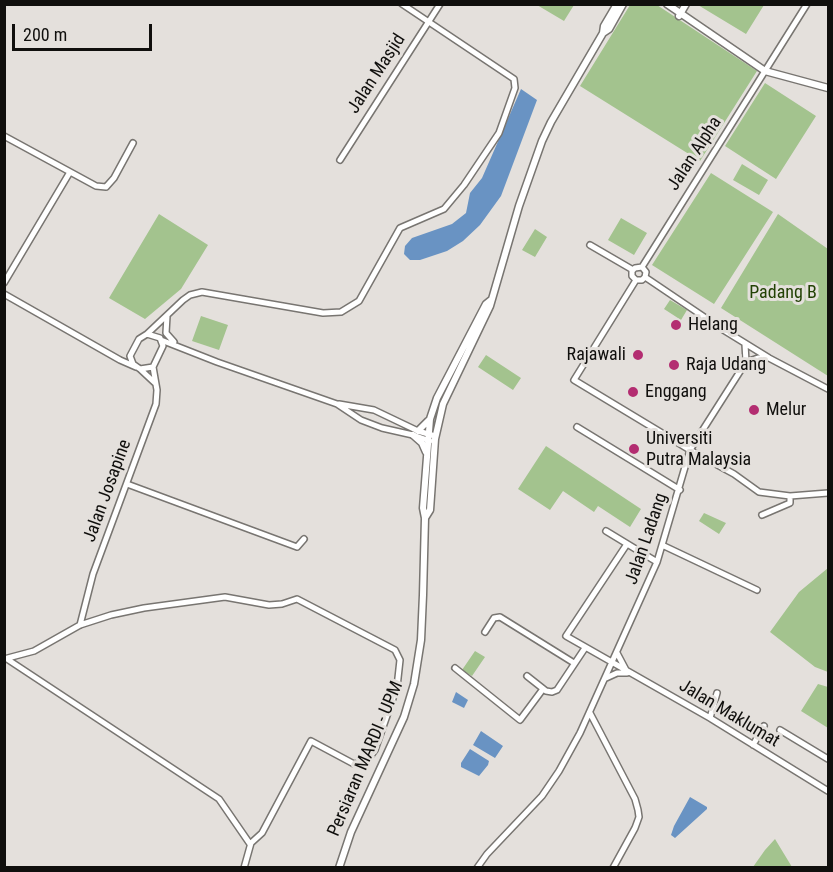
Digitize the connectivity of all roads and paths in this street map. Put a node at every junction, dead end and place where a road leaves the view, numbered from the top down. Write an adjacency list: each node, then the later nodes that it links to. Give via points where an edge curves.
1 (402, 4): 10 (street)
2 (440, 4): 10 (street, Jalan Masjid)
3 (617, 4): 11 (street)
4 (623, 4): 11 (street)
5 (660, 4): 9 (street)
6 (667, 4): 9 (street)
7 (686, 4): 9 (street)
8 (807, 4): 12 (street, Jalan Alpha)
9 (682, 16): 12 (street)
10 (429, 22): 16 (street, Jalan Masjid); 26 (street, via 502,69 516,84 499,133 444,209 398,231 355,304 341,312 323,314 202,292 190,295)
11 (603, 33): 25 (street, Persiaran MARDI - UPM, via 542,141)
12 (765, 71): 13 (street); 19 (street, Jalan Alpha)
13 (828, 88)
14 (5, 136): 17 (street)
15 (133, 143): 17 (street, via 106,187)
16 (340, 160)
17 (70, 172): 23 (street)
18 (590, 245): 20 (street)
19 (642, 267): 20 (street); 21 (street)
20 (633, 270): 22 (street)
21 (645, 277): 22 (street); 29 (street)
22 (636, 280): 48 (street, via 574,380)
23 (4, 283)
24 (4, 294): 32 (street)
25 (491, 300): 43 (street, Persiaran MARDI - UPM, via 436,398); 47 (street, Persiaran MARDI - UPM, via 443,404)
26 (167, 315): 27 (street); 28 (street); 34 (street, via 168,338)
27 (147, 334): 28 (street); 31 (street)
28 (161, 339): 30 (street); 33 (street)
29 (745, 344): 35 (street); 36 (street)
30 (175, 345): 33 (street); 34 (street)
31 (133, 348): 32 (street, via 120,356); 38 (street, via 130,356)
32 (106, 351): 38 (street)
33 (162, 351): 37 (street)
34 (189, 351): 41 (street)
35 (769, 358): 36 (street); 40 (street)
36 (746, 362): 48 (street, Jalan Ladang)
37 (153, 367): 38 (street); 39 (street, Jalan Josapine)
38 (138, 368): 39 (street)
39 (156, 384): 50 (street, Jalan Josapine, via 156,404)
40 (828, 389)
41 (337, 404): 42 (street); 44 (street)
42 (365, 408): 44 (street); 46 (street, via 388,415)
43 (430, 419): 46 (street); 47 (street, Persiaran MARDI - UPM)
44 (361, 420): 46 (street)
45 (577, 427): 51 (street)
46 (415, 433): 47 (street); 49 (street)
47 (432, 438): 49 (street, Persiaran MARDI - UPM); 55 (street, Persiaran MARDI - UPM, via 430,510)
48 (690, 450): 51 (street, Jalan Ladang); 53 (street, via 759,492)
49 (427, 452): 55 (street, Persiaran MARDI - UPM)
50 (127, 483): 57 (street, via 297,547); 62 (street, Jalan Josapine, via 93,574)
51 (680, 490): 59 (street, Jalan Ladang)
52 (828, 493): 53 (street)
53 (790, 496): 54 (street, via 790,503)
54 (762, 515)
55 (425, 518): 84 (street, Persiaran MARDI - UPM, via 421,640 414,684 404,717)
56 (606, 531): 58 (street)
57 (304, 540)
58 (627, 544): 60 (street); 64 (street, via 566,636)
59 (662, 544): 60 (street, Jalan Ladang); 61 (street)
60 (657, 562): 65 (street, Jalan Ladang)
61 (757, 590)
62 (80, 625): 66 (street, via 34,651); 82 (street, via 144,608 213,597 269,605 297,599 395,650 400,660 397,687 375,750 367,760 354,764 311,741 262,833)
63 (485, 632): 67 (street, via 494,618 500,617)
64 (585, 648): 67 (street); 68 (street, Jalan Maklumat)
65 (617, 653): 68 (street, Jalan Ladang); 70 (street)
66 (6, 659): 82 (street, via 219,799)
67 (574, 663): 73 (street, via 557,690)
68 (612, 664): 70 (street, Jalan Maklumat); 72 (street, Jalan Ladang)
69 (455, 668): 73 (street, via 520,720)
70 (629, 674): 72 (street, via 617,673); 76 (street, Jalan Maklumat)
71 (527, 676): 73 (street)
72 (606, 678): 75 (street, Jalan Ladang)
73 (543, 689)
74 (717, 693): 76 (street)
75 (590, 713): 85 (street, Jalan Ladang, via 546,790); 86 (street, via 638,810 635,828)
76 (710, 718): 79 (street, Jalan Maklumat)
77 (764, 726): 79 (street)
78 (780, 730): 80 (street)
79 (753, 745): 81 (street, Jalan Maklumat)
80 (828, 759)
81 (828, 791)
82 (253, 842): 83 (street)
83 (244, 867)
84 (339, 867)
85 (477, 867)
86 (613, 867)

